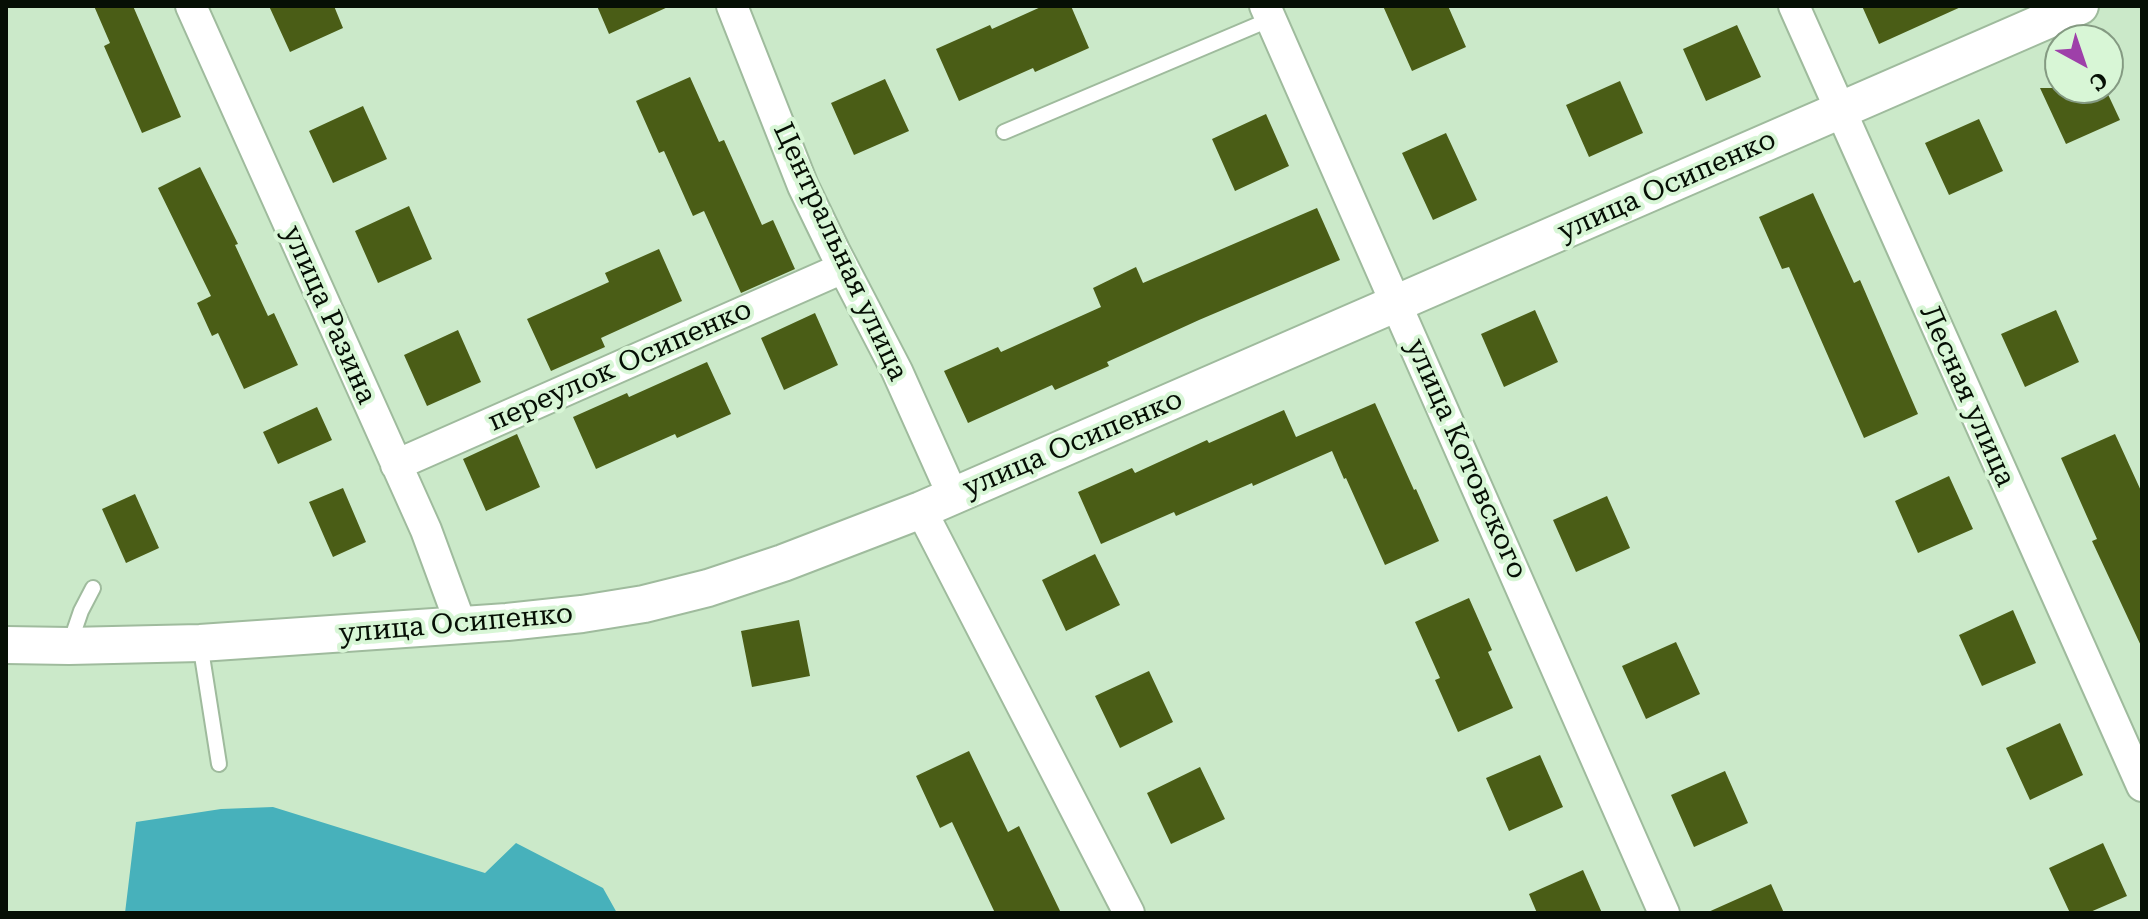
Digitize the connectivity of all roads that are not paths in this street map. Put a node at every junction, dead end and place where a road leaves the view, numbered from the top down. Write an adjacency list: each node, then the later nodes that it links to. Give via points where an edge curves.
1 (191, 6): 10 (street, улица Разина)
2 (732, 6): 8 (street, Центральная улица, via 803,186)
3 (1794, 6): 6 (street, Лесная улица)
4 (2080, 6): 6 (street, улица Осипенко)
5 (1268, 12): 7 (lane); 9 (street, улица Котовского)
6 (1840, 111): 9 (street, улица Осипенко); 18 (street, Лесная улица)
7 (1004, 132)
8 (843, 268): 10 (street, переулок Осипенко); 11 (street, Центральная улица, via 897,371)
9 (1398, 304): 11 (street, улица Осипенко); 20 (street, улица Котовского)
10 (396, 465): 13 (street, улица Разина)
11 (937, 503): 13 (street, улица Осипенко, via 708,588 582,614); 19 (street, Центральная улица)
12 (93, 588): 16 (lane)
13 (461, 625): 14 (street, улица Осипенко)
14 (200, 643): 16 (street, улица Осипенко); 17 (lane)
15 (6, 645): 16 (street, улица Осипенко)
16 (69, 646)
17 (219, 764)
18 (2142, 786)
19 (1129, 913)
20 (1664, 913)

